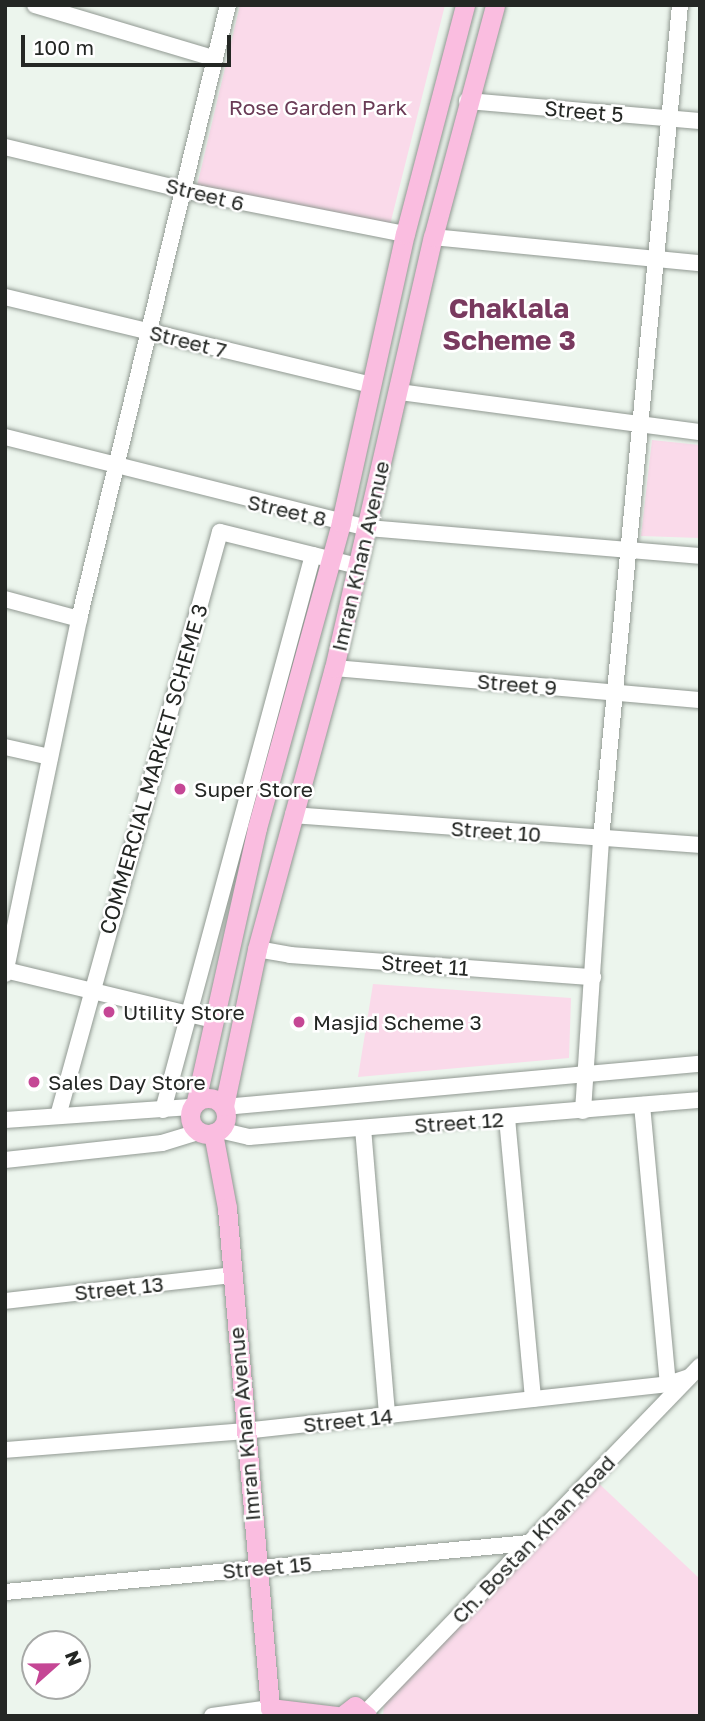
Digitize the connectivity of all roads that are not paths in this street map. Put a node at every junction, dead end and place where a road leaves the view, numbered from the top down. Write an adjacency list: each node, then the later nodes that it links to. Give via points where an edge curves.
1 (35, 5): 6 (street)
2 (228, 5): 6 (street)
3 (465, 5): 12 (main road, Imran Khan Avenue)
4 (495, 5): 7 (main road, Imran Khan Avenue)
5 (680, 5): 8 (street)
6 (213, 58): 11 (street)
7 (467, 101): 8 (street, Street 5); 13 (main road, Imran Khan Avenue)
8 (668, 118): 9 (street, Street 5); 14 (street)
9 (700, 121)
10 (5, 147): 11 (street, Street 6)
11 (183, 188): 12 (street, Street 6, via 376,232); 17 (street)
12 (405, 234): 18 (main road, Imran Khan Avenue)
13 (433, 237): 14 (street); 19 (main road, Imran Khan Avenue)
14 (653, 259): 15 (street); 20 (street)
15 (700, 263)
16 (5, 297): 17 (street, Street 7)
17 (146, 331): 18 (street, Street 7); 23 (street)
18 (371, 385): 24 (main road, Imran Khan Avenue)
19 (399, 392): 20 (street); 25 (main road, Imran Khan Avenue)
20 (639, 427): 21 (street); 26 (street)
21 (700, 432)
22 (5, 437): 23 (street, Street 8)
23 (117, 468): 24 (street, Street 8); 31 (street)
24 (341, 522): 25 (street, Street 8); 28 (main road, Imran Khan Avenue)
25 (367, 528): 26 (street, Street 8); 29 (main road, Imran Khan Avenue)
26 (628, 550): 27 (street, Street 8); 33 (street)
27 (700, 556)
28 (322, 557): 29 (street); 45 (street, COMMERCIAL MARKET SCHEME 3, via 220,532); 46 (street); 47 (main road, Imran Khan Avenue)
29 (357, 566): 32 (main road, Imran Khan Avenue)
30 (5, 599): 31 (street)
31 (79, 619): 36 (street)
32 (334, 668): 33 (street, Street 9); 37 (main road, Imran Khan Avenue)
33 (614, 693): 34 (street, Street 9); 38 (street)
34 (700, 701)
35 (5, 747): 36 (street)
36 (50, 757): 41 (street)
37 (293, 815): 38 (street, Street 10); 42 (main road, Imran Khan Avenue)
38 (601, 839): 39 (street, Street 10); 44 (street)
39 (700, 845)
40 (5, 897): 41 (street)
41 (22, 901): 43 (street)
42 (257, 948): 44 (street, Street 11, via 290,955); 53 (main road, Imran Khan Avenue)
43 (6, 972): 45 (street)
44 (593, 977): 49 (street)
45 (91, 991): 46 (street); 56 (street, COMMERCIAL MARKET SCHEME 3)
46 (188, 1014): 47 (street); 54 (street)
47 (214, 1020): 51 (main road, Imran Khan Avenue)
48 (700, 1064): 49 (street)
49 (586, 1074): 53 (street); 55 (street)
50 (700, 1100): 52 (street, Street 12)
51 (194, 1104): 53 (main road, via 211,1097); 54 (street); 60 (main road, via 190,1119)
52 (642, 1105): 55 (street, Street 12); 65 (street)
53 (224, 1106): 60 (main road, via 225,1122)
54 (163, 1110): 56 (street)
55 (583, 1111): 57 (street, Street 12)
56 (58, 1116): 58 (street)
57 (507, 1118): 59 (street, Street 12); 66 (street)
58 (5, 1120)
59 (363, 1128): 60 (street, Street 12, via 248,1137); 67 (street)
60 (211, 1132): 61 (street, via 162,1143); 62 (main road, Imran Khan Avenue, via 222,1166)
61 (5, 1160)
62 (233, 1275): 63 (street, Street 13); 68 (main road, Imran Khan Avenue)
63 (5, 1301)
64 (694, 1371): 65 (street, Street 14); 70 (street, Ch. Bostan Khan Road)
65 (668, 1384): 66 (street, Street 14)
66 (533, 1399): 67 (street, Street 14)
67 (387, 1415): 68 (street, Street 14)
68 (244, 1431): 69 (street, Street 14); 71 (main road, Imran Khan Avenue)
69 (5, 1450)
70 (529, 1543): 71 (street, Street 15); 74 (street, Ch. Bostan Khan Road)
71 (256, 1568): 72 (street, Street 15); 73 (main road, Imran Khan Avenue)
72 (5, 1592)
73 (271, 1712): 75 (street); 76 (main road)
74 (366, 1714): 76 (main road, via 355,1706)
75 (212, 1716)
76 (340, 1716)

